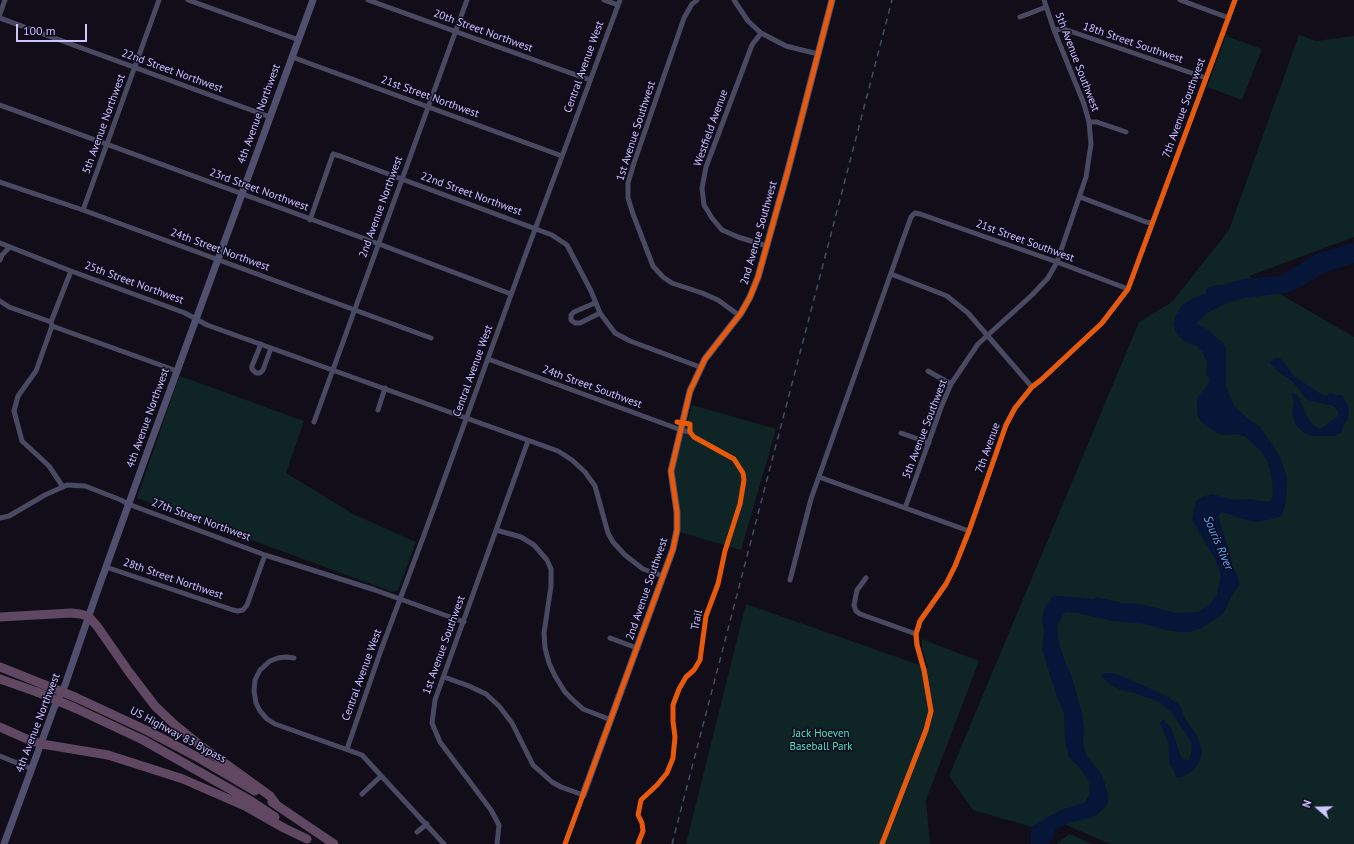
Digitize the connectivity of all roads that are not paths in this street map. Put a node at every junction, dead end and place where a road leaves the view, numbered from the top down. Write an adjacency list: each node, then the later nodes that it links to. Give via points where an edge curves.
1 (5, 0): 16 (street)
2 (159, 0): 26 (street, 5th Avenue Northwest)
3 (188, 0): 23 (street)
4 (313, 0): 23 (street, 4th Avenue Northwest)
5 (368, 0): 21 (street, 20th Street Northwest)
6 (467, 0): 21 (street, 2nd Avenue Northwest)
7 (604, 0): 14 (street)
8 (698, 0): 59 (street, 1st Avenue Southwest, via 692,4 684,18 634,163 628,183 628,198 653,266 663,277 672,283 718,300)
9 (734, 0): 22 (street, via 748,21)
10 (832, 0): 24 (street, 2nd Avenue Southwest)
11 (1044, 0): 15 (street, 5th Avenue Southwest)
12 (1180, 0): 19 (street)
13 (1235, 0): 19 (street, 7th Avenue Southwest)
14 (619, 3): 28 (street, Central Avenue West)
15 (1046, 8): 17 (street); 20 (street, 5th Avenue Southwest)
16 (0, 14)
17 (1020, 17)
18 (0, 18): 26 (street, 22nd Street Northwest)
19 (1228, 18): 27 (street, 7th Avenue Southwest)
20 (1054, 30): 27 (street, 18th Street Southwest, via 1064,29); 32 (street, 5th Avenue Southwest)
21 (455, 32): 28 (street, 20th Street Northwest); 30 (street, 2nd Avenue Northwest)
22 (761, 33): 24 (street, via 786,46); 46 (street, Westfield Avenue, via 752,44 706,167 702,188 704,205 722,230)
23 (298, 40): 25 (street, 4th Avenue Northwest)
24 (818, 54): 46 (street, 2nd Avenue Southwest)
25 (292, 57): 30 (street, 21st Street Northwest); 31 (street, 4th Avenue Northwest)
26 (135, 68): 31 (street, 22nd Street Northwest); 34 (street, 5th Avenue Northwest)
27 (1206, 78): 42 (street, 7th Avenue Southwest)
28 (590, 80): 35 (street, Central Avenue West)
29 (0, 105): 34 (street, 23rd Street Northwest)
30 (428, 107): 35 (street, 21st Street Northwest); 36 (street, 2nd Avenue Northwest)
31 (270, 117): 38 (street, 4th Avenue Northwest)
32 (1089, 122): 33 (street, via 1097,122); 39 (street, 5th Avenue Southwest, via 1091,144)
33 (1126, 132)
34 (107, 145): 38 (street, 23rd Street Northwest); 40 (street, 5th Avenue Northwest)
35 (562, 156): 43 (street, Central Avenue West)
36 (402, 179): 41 (street, 22nd Street Northwest, via 333,154); 43 (street, 22nd Street Northwest); 45 (street, 2nd Avenue Northwest)
37 (0, 182): 40 (street, 24th Street Northwest)
38 (241, 194): 41 (street, 23rd Street Northwest); 49 (street, 4th Avenue Northwest)
39 (1080, 197): 42 (street); 50 (street, 5th Avenue Southwest)
40 (83, 210): 49 (street, 24th Street Northwest)
41 (310, 220): 45 (street, 23rd Street Northwest)
42 (1152, 223): 53 (street, 7th Avenue Southwest)
43 (535, 228): 54 (street, Central Avenue West); 56 (street, 22nd Street Northwest, via 567,245)
44 (0, 243): 47 (street, 25th Street Northwest)
45 (379, 244): 54 (street, 23rd Street Northwest); 57 (street, 2nd Avenue Northwest)
46 (766, 246): 59 (street, 2nd Avenue Southwest, via 758,277)
47 (10, 247): 48 (street); 51 (street, 25th Street Northwest)
48 (0, 260)
49 (218, 260): 57 (street, 24th Street Northwest); 60 (street, 4th Avenue Northwest)
50 (1057, 262): 52 (street, 21st Street Southwest, via 915,213 911,217); 53 (street, 21st Street Southwest); 62 (street, 5th Avenue Southwest, via 1041,286)
51 (70, 271): 60 (street, 25th Street Northwest); 61 (street)
52 (891, 274): 62 (street, via 947,296 968,313); 82 (street)
53 (1128, 289): 72 (street, 7th Avenue, via 1102,323)
54 (511, 294): 66 (street, Central Avenue West)
55 (0, 301): 61 (street, via 8,307)
56 (595, 303): 58 (street, 22nd Street Northwest); 58 (street, via 574,312 571,320 580,323)
57 (355, 310): 63 (street, 24th Street Northwest); 68 (street, 2nd Avenue Northwest)
58 (600, 313): 67 (street, 22nd Street Northwest, via 614,333)
59 (740, 316): 67 (street, 2nd Avenue Southwest, via 732,330)
60 (196, 318): 64 (street, 25th Street Northwest, via 207,325); 69 (street, 4th Avenue Northwest)
61 (52, 324): 69 (street); 83 (street, via 36,371 18,396 14,411 22,441 49,466)
62 (987, 335): 71 (street, 5th Avenue Southwest); 72 (street)
63 (431, 338)
64 (261, 344): 65 (street, 25th Street Northwest); 65 (street, via 252,366 256,373 263,370)
65 (271, 348): 68 (street, 25th Street Northwest)
66 (488, 359): 75 (street, Central Avenue West); 77 (street, 24th Street Southwest)
67 (700, 367): 77 (street, 2nd Avenue Southwest, via 690,391)
68 (333, 370): 73 (street, 25th Street Northwest); 76 (street, 2nd Avenue Northwest)
69 (177, 371): 84 (street, 4th Avenue Northwest)
70 (928, 371): 71 (street)
71 (951, 384): 81 (street, 5th Avenue Southwest)
72 (1032, 387): 88 (street, 7th Avenue, via 1014,408 1006,426)
73 (385, 388): 74 (street); 75 (street, 25th Street Northwest)
74 (378, 410)
75 (467, 418): 80 (street, 25th Street Northwest); 94 (street, Central Avenue West)
76 (314, 422)
77 (681, 430): 78 (street, 24th Street Southwest); 91 (street, 2nd Avenue Southwest, via 671,471 677,530)
78 (690, 432)
79 (901, 433): 81 (street)
80 (528, 441): 87 (street, 1st Avenue Southwest); 91 (street, 25th Street Northwest, via 558,451 585,472 595,486 608,533 613,542 644,569)
81 (929, 443): 85 (street, 5th Avenue Southwest)
82 (819, 477): 85 (street); 93 (street)
83 (63, 487): 84 (street, 27th Street Northwest, via 84,486); 86 (street, 27th Street Northwest, via 9,516)
84 (128, 504): 89 (street, 27th Street Northwest); 90 (street, 4th Avenue Northwest)
85 (905, 508): 88 (street)
86 (0, 518)
87 (496, 530): 97 (street, 1st Avenue Southwest); 105 (street, via 521,537 534,545 547,560 551,569 551,586 544,634 549,663 565,692 573,700 583,709)
88 (969, 531): 98 (street, 7th Avenue, via 946,584 920,621)
89 (265, 555): 90 (street, 28th Street Northwest, via 243,610 233,610); 94 (street, 27th Street Northwest)
90 (106, 567): 95 (street, 4th Avenue Northwest)
91 (663, 576): 100 (street, 2nd Avenue Southwest)
92 (866, 578): 98 (street, via 857,590 854,605 856,611)
93 (790, 580)
94 (400, 599): 97 (street, 27th Street Northwest); 108 (street, Central Avenue West)
95 (88, 616): 96 (highway, via 71,613); 107 (street, 4th Avenue Northwest); 114 (highway, via 155,706 200,746 270,796)
96 (0, 617)
97 (464, 622): 103 (street, 1st Avenue Southwest)
98 (916, 634): 123 (street, via 931,711 927,728)
99 (610, 638): 100 (street, 2nd Avenue Southwest)
100 (637, 648): 105 (street, 2nd Avenue Southwest)
101 (294, 658): 108 (street, via 278,658 260,670 254,690 260,711 267,720 275,724)
102 (0, 668): 114 (highway, US Highway 83 Bypass, bridge, via 75,697 148,731)
103 (444, 677): 113 (street, via 486,694 512,722 533,765 552,782); 121 (street, 1st Avenue Southwest, via 435,700 432,723 440,742 500,825)
104 (0, 679): 117 (highway, US Highway 83 Bypass, bridge, via 75,708 143,740 251,801)
105 (611, 720): 113 (street, 2nd Avenue Southwest)
106 (0, 727): 107 (highway)
107 (42, 744): 110 (street, 4th Avenue Northwest); 117 (highway, via 108,755 184,779 248,807)
108 (347, 749): 111 (street, via 362,755)
109 (0, 756): 110 (street)
110 (32, 769): 118 (street, 4th Avenue Northwest)
111 (381, 776): 112 (street); 115 (street)
112 (362, 794)
113 (583, 795): 122 (street, 2nd Avenue Southwest)
114 (276, 804): 119 (highway, US Highway 83 Bypass)
115 (426, 824): 116 (street); 120 (street)
116 (418, 832)
117 (310, 842)
118 (4, 844)
119 (334, 844)
120 (444, 844)
121 (497, 844)
122 (565, 844)
123 (882, 844)

